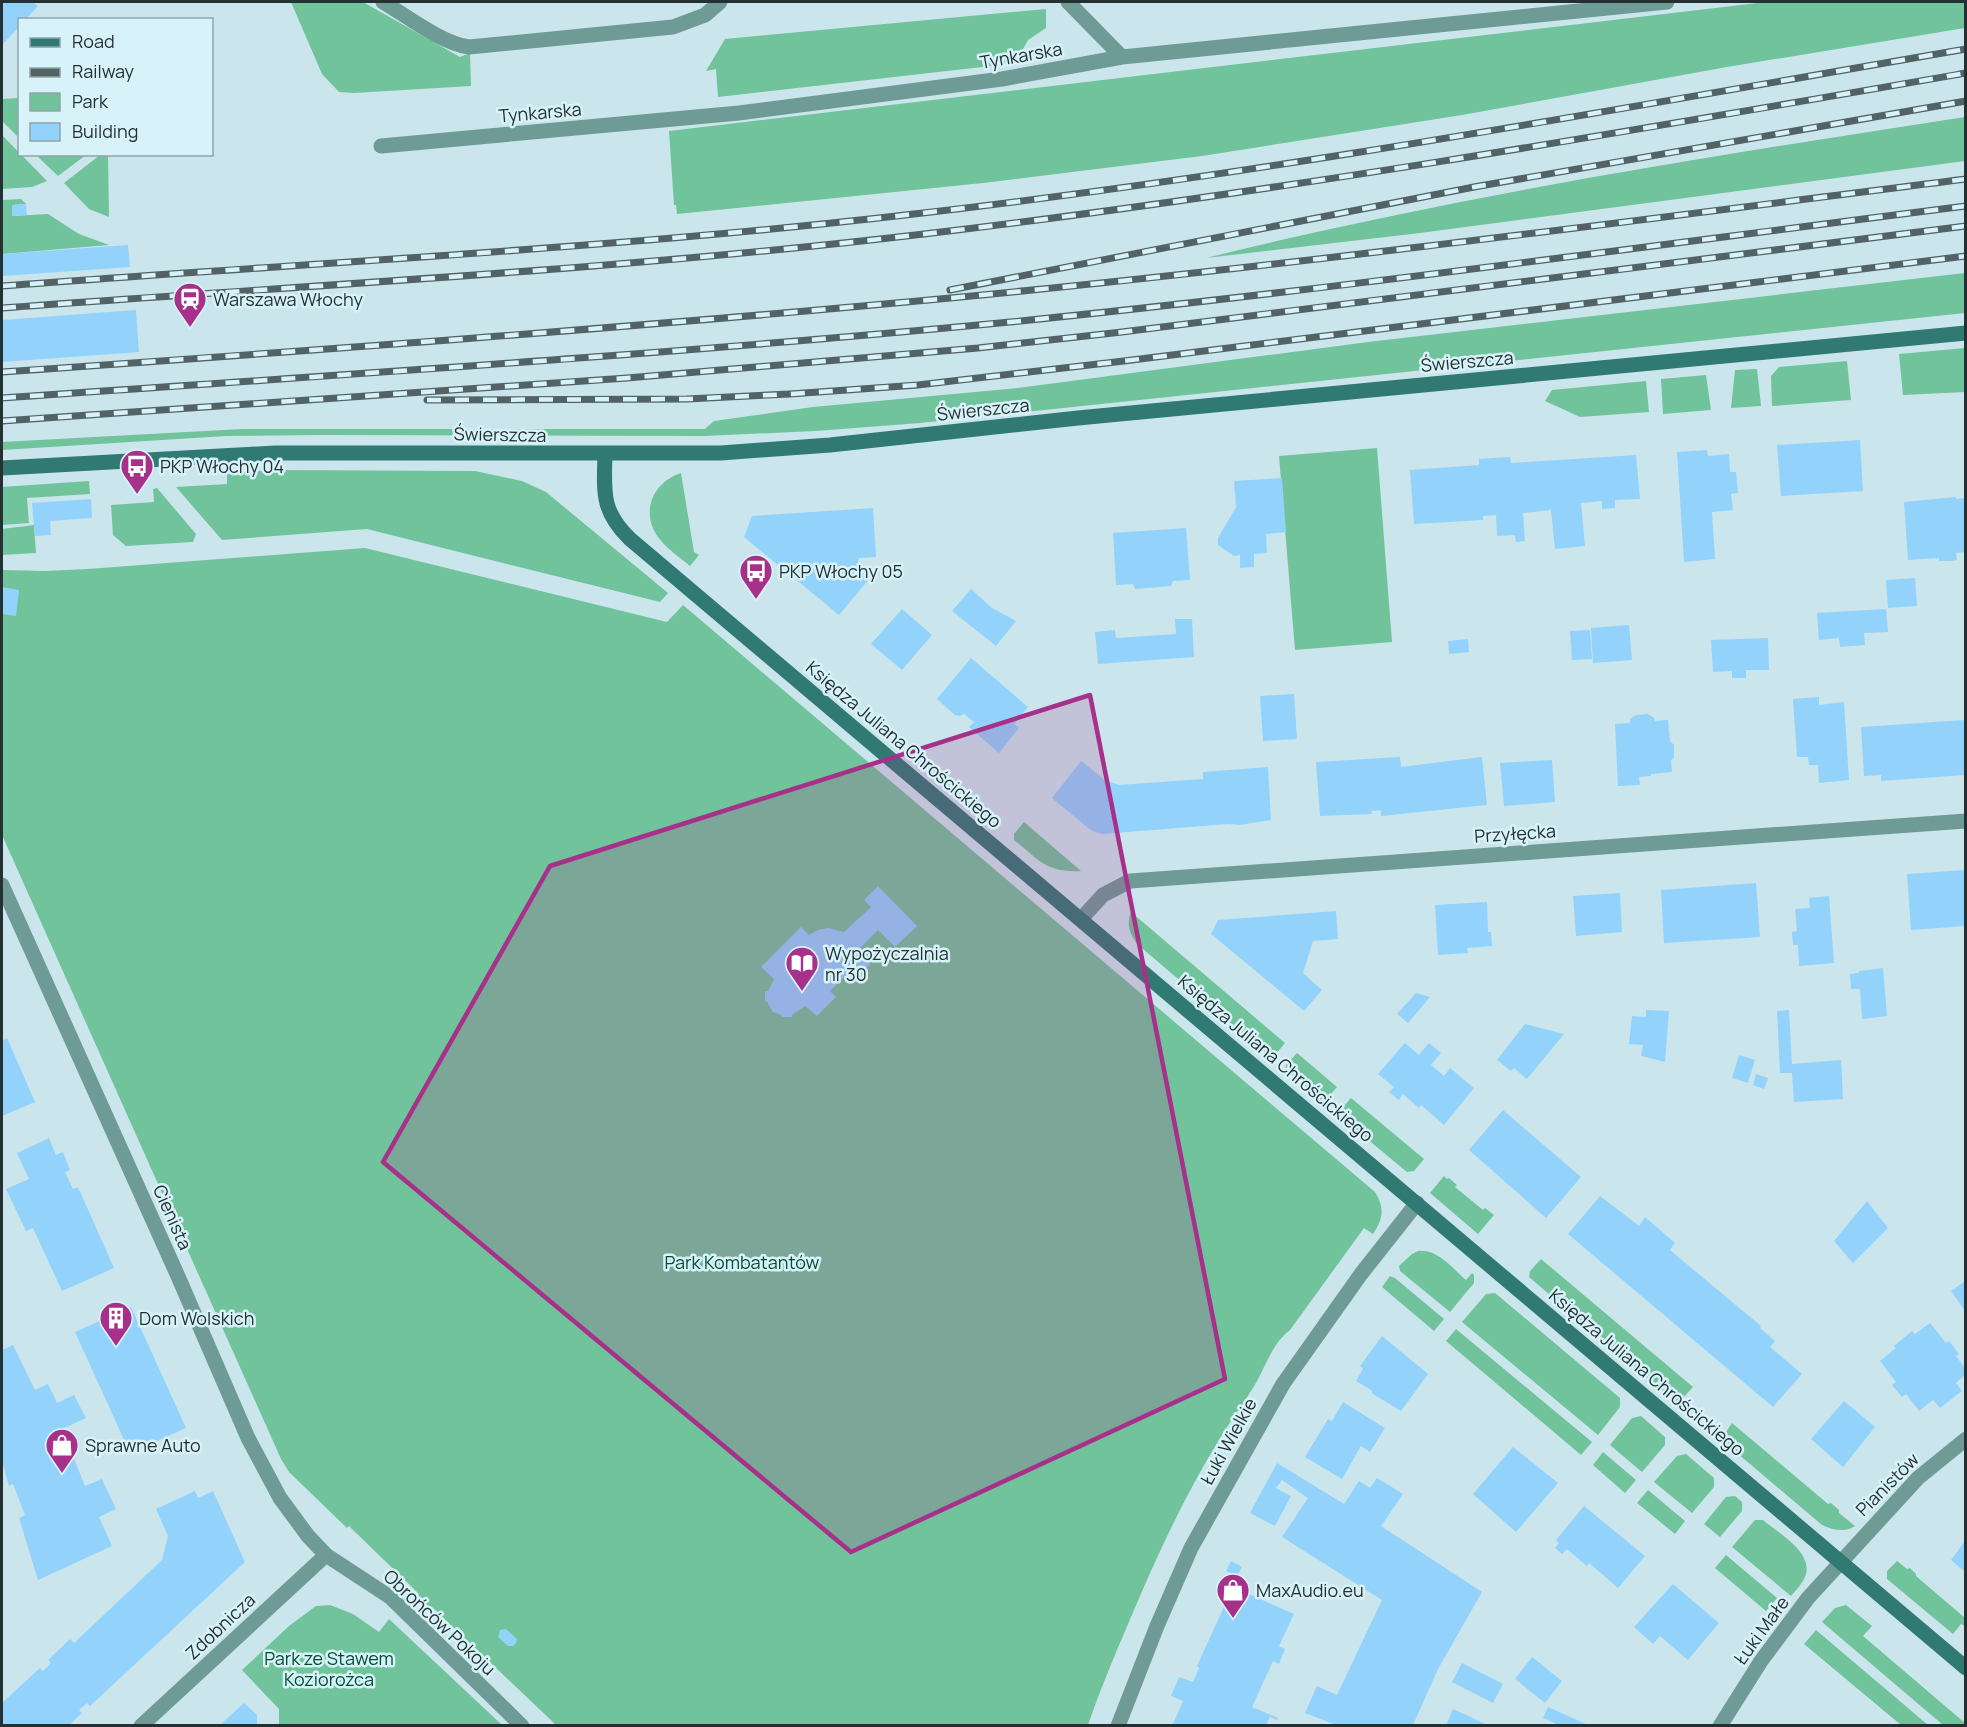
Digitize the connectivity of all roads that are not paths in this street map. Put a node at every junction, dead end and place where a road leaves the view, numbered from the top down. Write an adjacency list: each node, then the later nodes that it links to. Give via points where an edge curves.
1 (383, 2): 2 (street, via 447,40 470,47 673,27 705,15)
2 (720, 2)
3 (1068, 2): 5 (street)
4 (1667, 2): 5 (street, Tynkarska)
5 (1122, 57): 6 (street, Tynkarska, via 1002,79 740,113)
6 (381, 146)
7 (1965, 333): 8 (street, Świerszcza, via 1090,417 830,446 721,453)
8 (604, 454): 9 (street, Świerszcza, via 284,453); 12 (street, Księdza Juliana Chrościckiego, via 606,498 612,519 620,529)
9 (2, 468)
10 (1965, 821): 12 (street, Przyłęcka, via 1130,880 1103,895)
11 (2, 885): 15 (street, Cienista, via 256,1456 293,1517)
12 (1081, 919): 13 (street, Księdza Juliana Chrościckiego)
13 (1418, 1203): 16 (street, Księdza Juliana Chrościckiego); 20 (street, Łuki Wielkie, via 1354,1282 1283,1384 1191,1548)
14 (1965, 1439): 16 (street, Pianistów, via 1918,1478)
15 (326, 1555): 18 (street, Zdobnicza); 19 (street, Obrońców Pokoju, via 390,1597)
16 (1840, 1562): 17 (street, Księdza Juliana Chrościckiego); 21 (street, Łuki Małe, via 1761,1660)
17 (1965, 1668)
18 (141, 1725)
19 (522, 1725)
20 (1118, 1725)
21 (1720, 1725)

